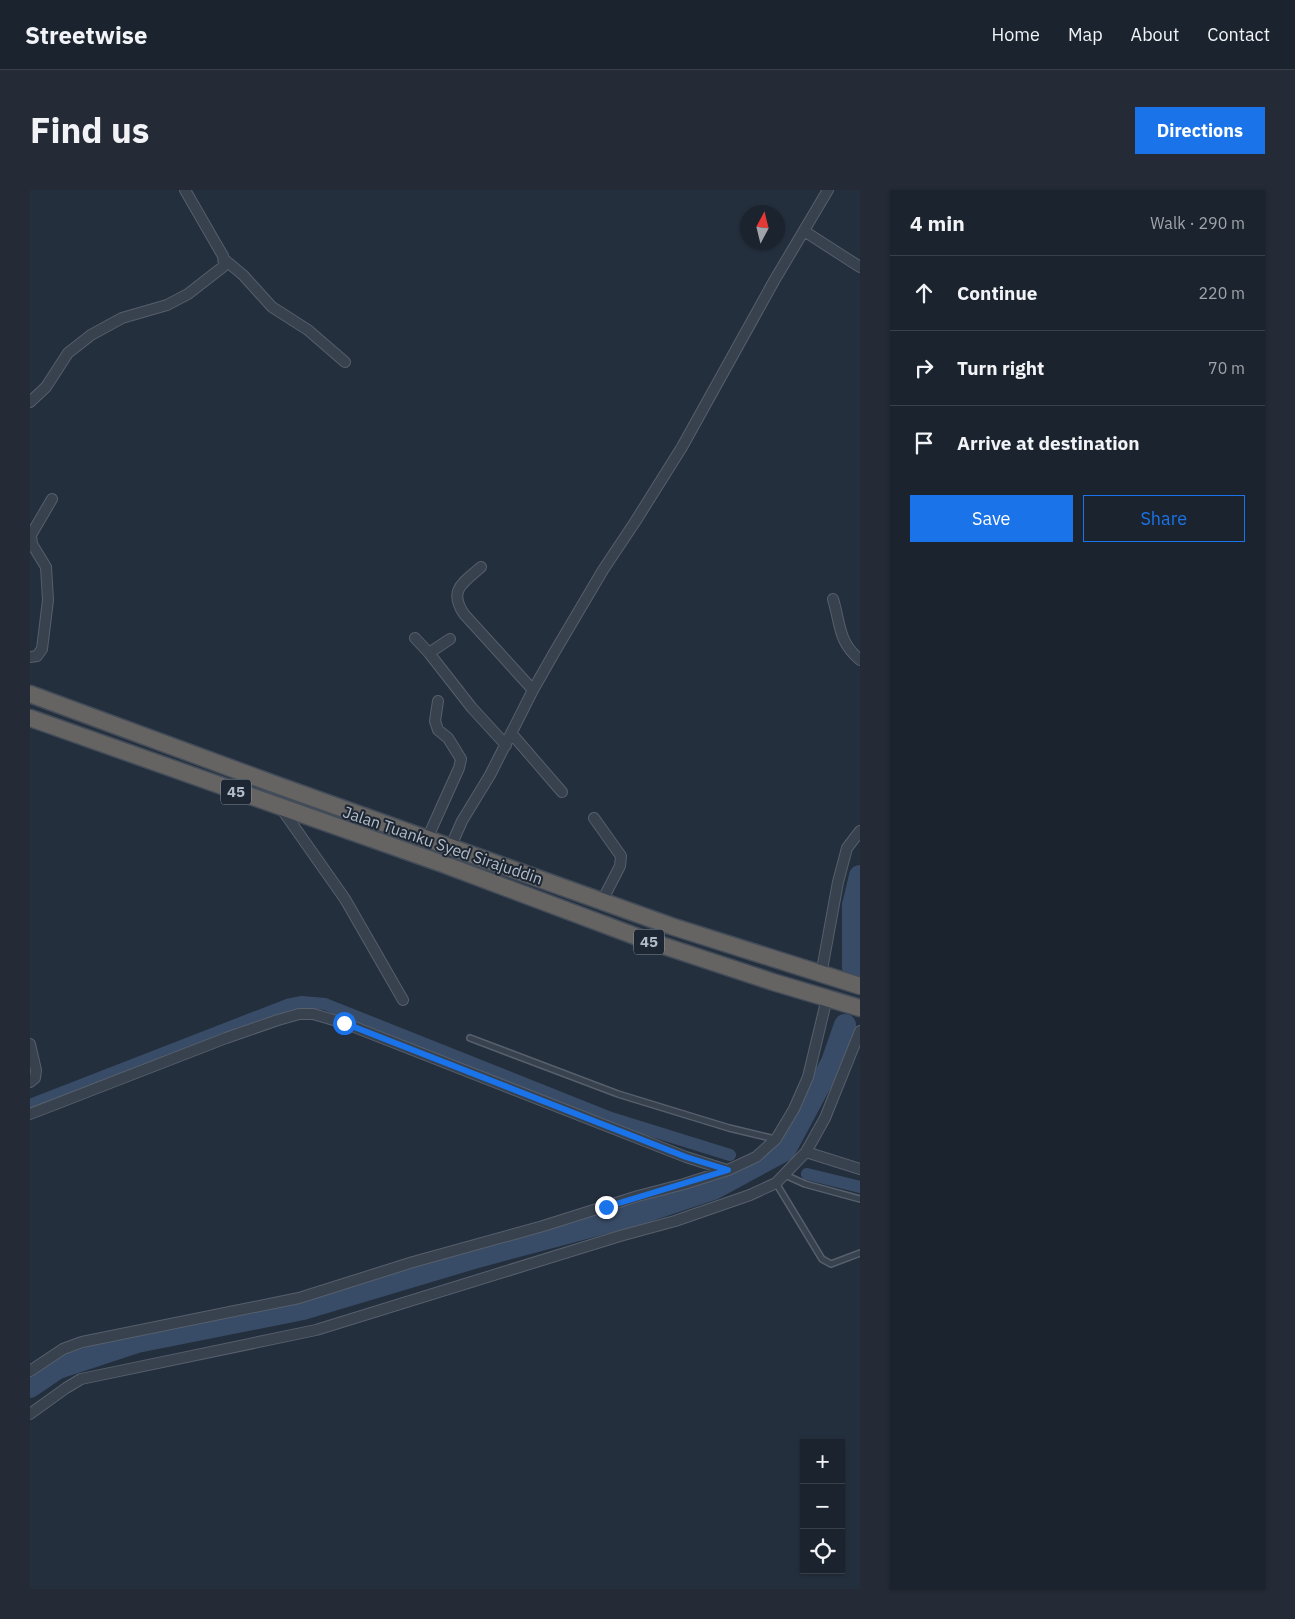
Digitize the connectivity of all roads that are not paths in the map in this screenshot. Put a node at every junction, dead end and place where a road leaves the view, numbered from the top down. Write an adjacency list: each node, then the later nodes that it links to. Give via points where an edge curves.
1 (185, 190): 4 (street)
2 (828, 190): 3 (street)
3 (804, 231): 5 (street); 16 (street, via 693,429 594,585)
4 (225, 260): 6 (street, via 272,307 308,330); 7 (street, via 224,266 188,294 166,305 122,318 91,335 68,353 46,387)
5 (860, 267)
6 (345, 362)
7 (30, 402)
8 (52, 499): 14 (street, via 31,535 32,544 46,567 48,592 42,649 37,656)
9 (481, 567): 16 (street, via 459,588 458,604)
10 (833, 599): 15 (street, via 842,639)
11 (415, 638): 13 (street)
12 (450, 639): 13 (street)
13 (429, 653): 21 (street)
14 (30, 657)
15 (860, 660)
16 (533, 690): 20 (street)
17 (30, 694): 26 (highway, Jalan Tuanku Syed Sirajuddin / 45)
18 (438, 701): 26 (street, via 435,721 438,730 448,738 461,759)
19 (30, 718): 23 (highway, Jalan Tuanku Syed Sirajuddin / 45)
20 (511, 733): 21 (street); 22 (street)
21 (506, 745): 27 (street)
22 (562, 792)
23 (280, 808): 28 (highway, Jalan Tuanku Syed Sirajuddin / 45); 33 (street, via 345,899)
24 (594, 818): 29 (street, via 621,856 620,866)
25 (860, 831): 30 (street, via 847,848)
26 (427, 839): 27 (highway, Jalan Tuanku Syed Sirajuddin / 45)
27 (449, 847): 28 (street); 29 (highway, Jalan Tuanku Syed Sirajuddin / 45)
28 (443, 864): 32 (highway, Jalan Tuanku Syed Sirajuddin / 45, via 643,940)
29 (602, 901): 30 (highway, Jalan Tuanku Syed Sirajuddin / 45)
30 (821, 975): 31 (highway, Jalan Tuanku Syed Sirajuddin / 45)
31 (860, 986)
32 (827, 998): 34 (highway, Jalan Tuanku Syed Sirajuddin / 45); 40 (street, via 808,1077)
33 (403, 1000)
34 (860, 1008)
35 (860, 1031): 41 (street, via 825,1118)
36 (470, 1038): 40 (lane, via 618,1094)
37 (30, 1044): 38 (street, via 36,1070 35,1078)
38 (30, 1082)
39 (30, 1114): 43 (street, via 226,1038 299,1014 312,1014 344,1023 686,1157)
40 (776, 1139): 43 (street, via 756,1157)
41 (806, 1152): 42 (street); 44 (street)
42 (860, 1169)
43 (728, 1170): 48 (street, via 299,1298 82,1342 63,1349)
44 (785, 1175): 45 (street); 46 (lane)
45 (776, 1183): 47 (lane, via 822,1259 832,1264); 49 (street, via 675,1221 316,1330 81,1379)
46 (860, 1199)
47 (860, 1253)
48 (30, 1371)
49 (30, 1414)

